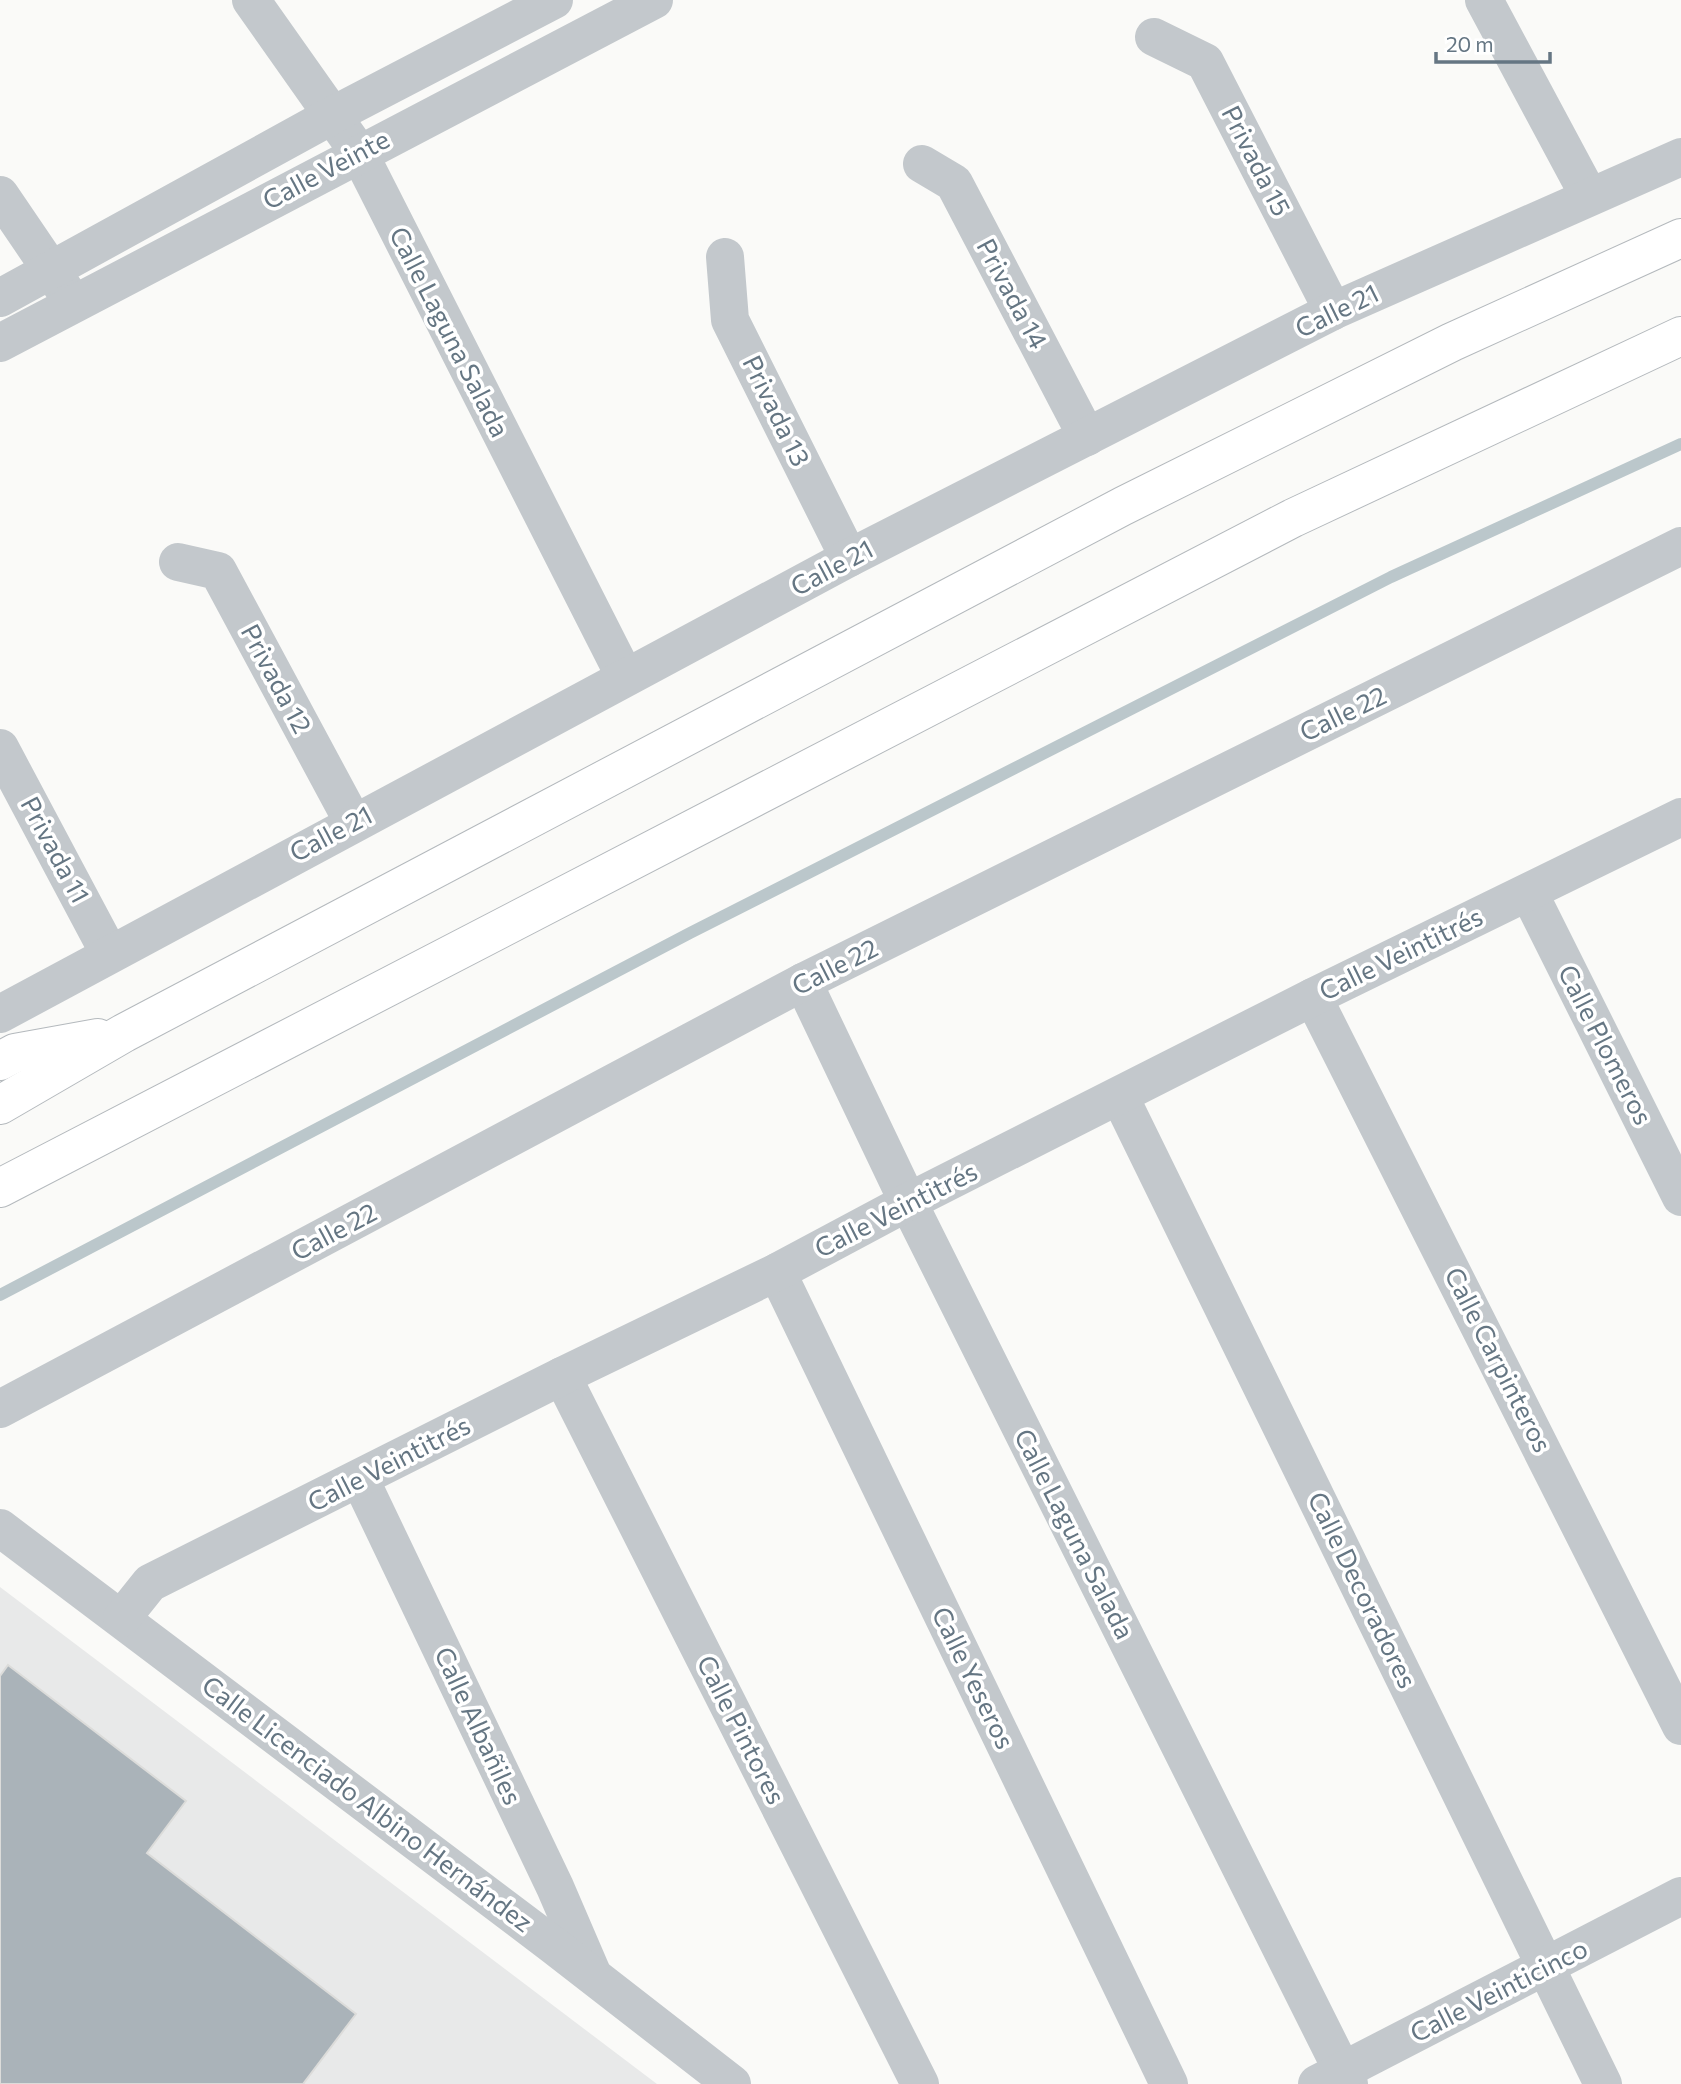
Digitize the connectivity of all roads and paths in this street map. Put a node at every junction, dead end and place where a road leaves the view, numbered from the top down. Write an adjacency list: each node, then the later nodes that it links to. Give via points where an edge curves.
1 (251, 0): 6 (street, Calle Laguna Salada)
2 (554, 0): 6 (street, Calle Veinte)
3 (1484, 0): 11 (street)
4 (648, 1): 7 (street, Calle Veinte)
5 (1154, 37): 17 (street, Privada 15, via 1205,62)
6 (333, 115): 7 (street, Calle Laguna Salada); 14 (street, Calle Veinte)
7 (359, 153): 16 (street, Calle Veinte); 24 (street, Calle Laguna Salada)
8 (1681, 157): 11 (street, Calle 21)
9 (922, 163): 20 (street, Privada 14, via 954,183)
10 (0, 195): 14 (street)
11 (1588, 196): 17 (street, Calle 21)
12 (1681, 238): 33 (highway, via 1452,342 1123,506)
13 (725, 257): 22 (street, Privada 13, via 730,320)
14 (52, 269): 15 (street, Calle Veinte); 16 (street)
15 (0, 299)
16 (73, 303): 19 (street, Calle Veinte)
17 (1334, 311): 20 (street, Calle 21)
18 (1681, 336): 37 (highway, via 1293,518)
19 (0, 343)
20 (1087, 437): 22 (street, Calle 21)
21 (1681, 546): 30 (street, Calle 22)
22 (849, 558): 24 (street, Calle 21)
23 (178, 562): 27 (street, Privada 12, via 218,571)
24 (625, 677): 27 (street, Calle 21)
25 (0, 748): 29 (street, Privada 11)
26 (1681, 817): 28 (street, Calle Veintitrés)
27 (354, 822): 29 (street, Calle 21)
28 (1529, 893): 31 (street, Calle Veintitrés); 38 (street, Calle Plomeros)
29 (109, 953): 32 (street, Calle 21)
30 (803, 982): 39 (street, Calle Laguna Salada); 42 (street, Calle 22)
31 (1313, 997): 35 (street, Calle Veintitrés); 46 (street, Calle Carpinteros)
32 (0, 1014)
33 (124, 1033): 34 (highway, via 15,1053); 36 (highway)
34 (0, 1061)
35 (1120, 1097): 39 (street, Calle Veintitrés); 48 (street, Calle Decoradores)
36 (0, 1105)
37 (0, 1188)
38 (1681, 1197)
39 (908, 1202): 40 (street, Calle Veintitrés); 50 (street, Calle Laguna Salada)
40 (777, 1272): 41 (street, Calle Veintitrés); 53 (street, Calle Yeseros)
41 (562, 1376): 43 (street, Calle Veintitrés); 52 (street, Calle Pintores)
42 (0, 1409)
43 (360, 1479): 45 (street, Calle Veintitrés, via 150,1583); 49 (street, Calle Albañiles)
44 (0, 1528): 45 (street, Calle Licenciado Albino Hernández)
45 (122, 1618): 49 (street, Calle Licenciado Albino Hernández)
46 (1681, 1726)
47 (1681, 1896): 48 (street, Calle Veinticinco)
48 (1546, 1967): 50 (street, Calle Veinticinco); 54 (street, Calle Decoradores)
49 (593, 1975): 51 (street, Calle Licenciado Albino Hernández)
50 (1336, 2080)
51 (732, 2084)
52 (920, 2084)
53 (1169, 2084)
54 (1603, 2084)

